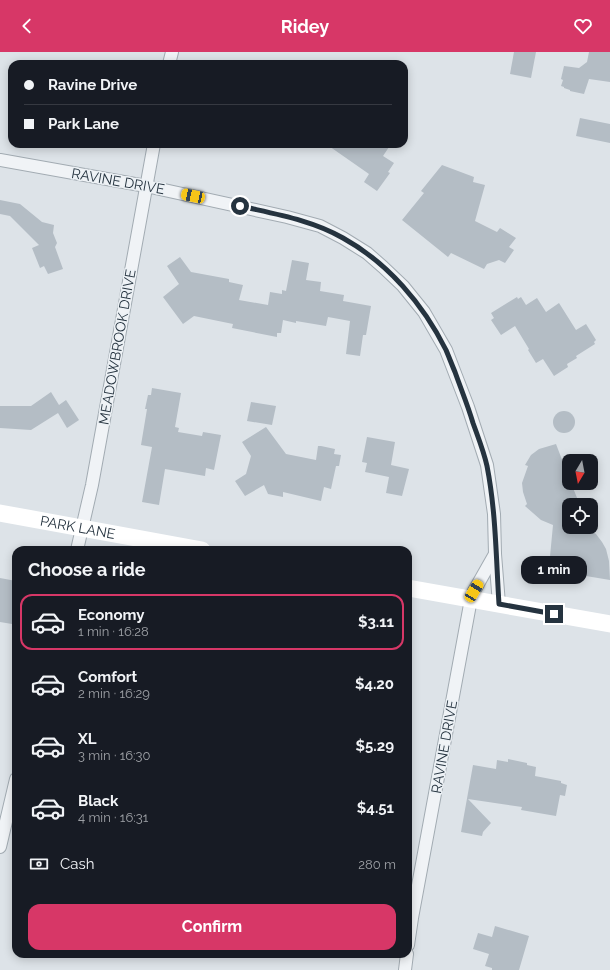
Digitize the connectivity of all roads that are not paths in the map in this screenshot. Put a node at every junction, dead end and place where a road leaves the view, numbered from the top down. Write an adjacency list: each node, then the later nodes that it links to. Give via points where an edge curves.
1 (153, 148): 3 (street, MEADOWBROOK DRIVE)
2 (0, 160): 3 (street, RAVINE DRIVE)
3 (146, 186): 5 (street, MEADOWBROOK DRIVE); 8 (street, RAVINE DRIVE, via 320,226 367,254 403,286 424,312 446,350 468,407 486,465 494,514)
4 (0, 514): 5 (street, PARK LANE)
5 (83, 529): 6 (street, MEADOWBROOK DRIVE); 7 (street, PARK LANE)
6 (78, 546)
7 (179, 546)
8 (496, 554): 10 (street, RAVINE DRIVE); 11 (street, RAVINE DRIVE)
9 (412, 589): 10 (street)
10 (471, 599): 11 (street); 15 (street, RAVINE DRIVE)
11 (499, 604): 12 (street)
12 (610, 624)
13 (12, 796): 14 (street)
14 (0, 847)
15 (412, 918)
16 (406, 958): 17 (street)
17 (405, 970)

